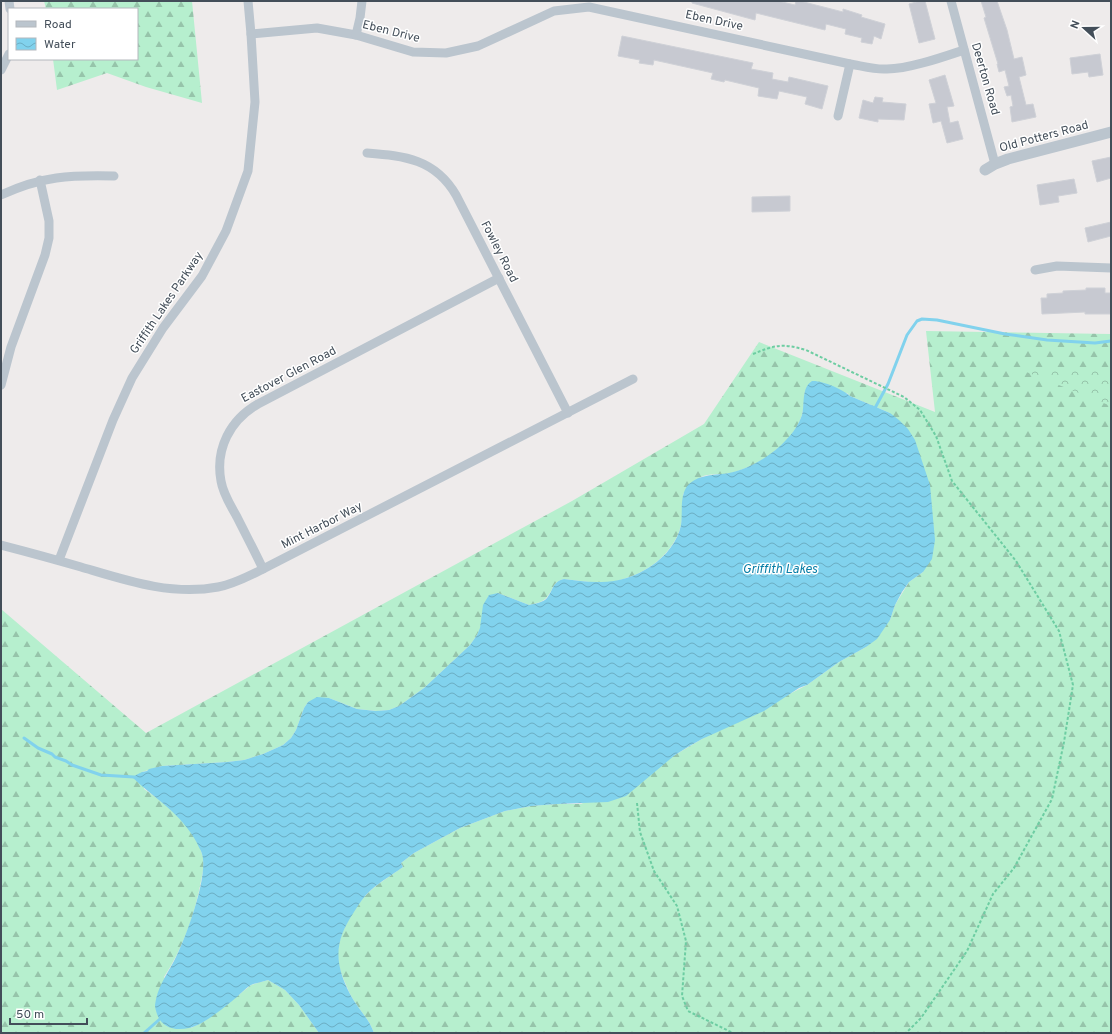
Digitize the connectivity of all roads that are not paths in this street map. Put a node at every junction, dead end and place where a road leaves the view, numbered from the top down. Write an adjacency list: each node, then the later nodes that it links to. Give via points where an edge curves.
1 (248, 1): 4 (street, Griffith Lakes Parkway)
2 (362, 1): 5 (street)
3 (951, 1): 6 (street, Deerton Road)
4 (252, 34): 5 (street, Eben Drive, via 317,28); 25 (street, Griffith Lakes Parkway, via 255,102 248,171 235,208 202,276 163,328 132,378)
5 (356, 36): 8 (street, Eben Drive, via 413,52 446,53 478,46 554,11 589,7)
6 (964, 50): 8 (street, Eben Drive, via 896,68 881,69); 13 (street, Deerton Road)
7 (8, 56): 9 (street)
8 (850, 64): 10 (street)
9 (1, 70)
10 (838, 116)
11 (1111, 132): 13 (street, Old Potters Road)
12 (367, 153): 20 (street, Fowley Road, via 411,158 440,174 452,187)
13 (995, 164): 14 (street, Old Potters Road)
14 (985, 170)
15 (114, 176): 16 (street, via 77,175)
16 (40, 180): 17 (street); 22 (street, via 49,221 49,242 19,325)
17 (1, 194)
18 (1111, 268): 19 (street, via 1057,266)
19 (1035, 270)
20 (499, 278): 23 (street, Fowley Road); 26 (street, Eastover Glen Road, via 250,408 236,421 226,436 222,450 221,482 227,499)
21 (633, 379): 23 (street, Mint Harbor Way)
22 (1, 385)
23 (568, 413): 26 (street, Mint Harbor Way)
24 (1, 545): 25 (street, Mint Harbor Way)
25 (59, 560): 26 (street, Mint Harbor Way, via 142,584 184,590 222,586)
26 (264, 569)

